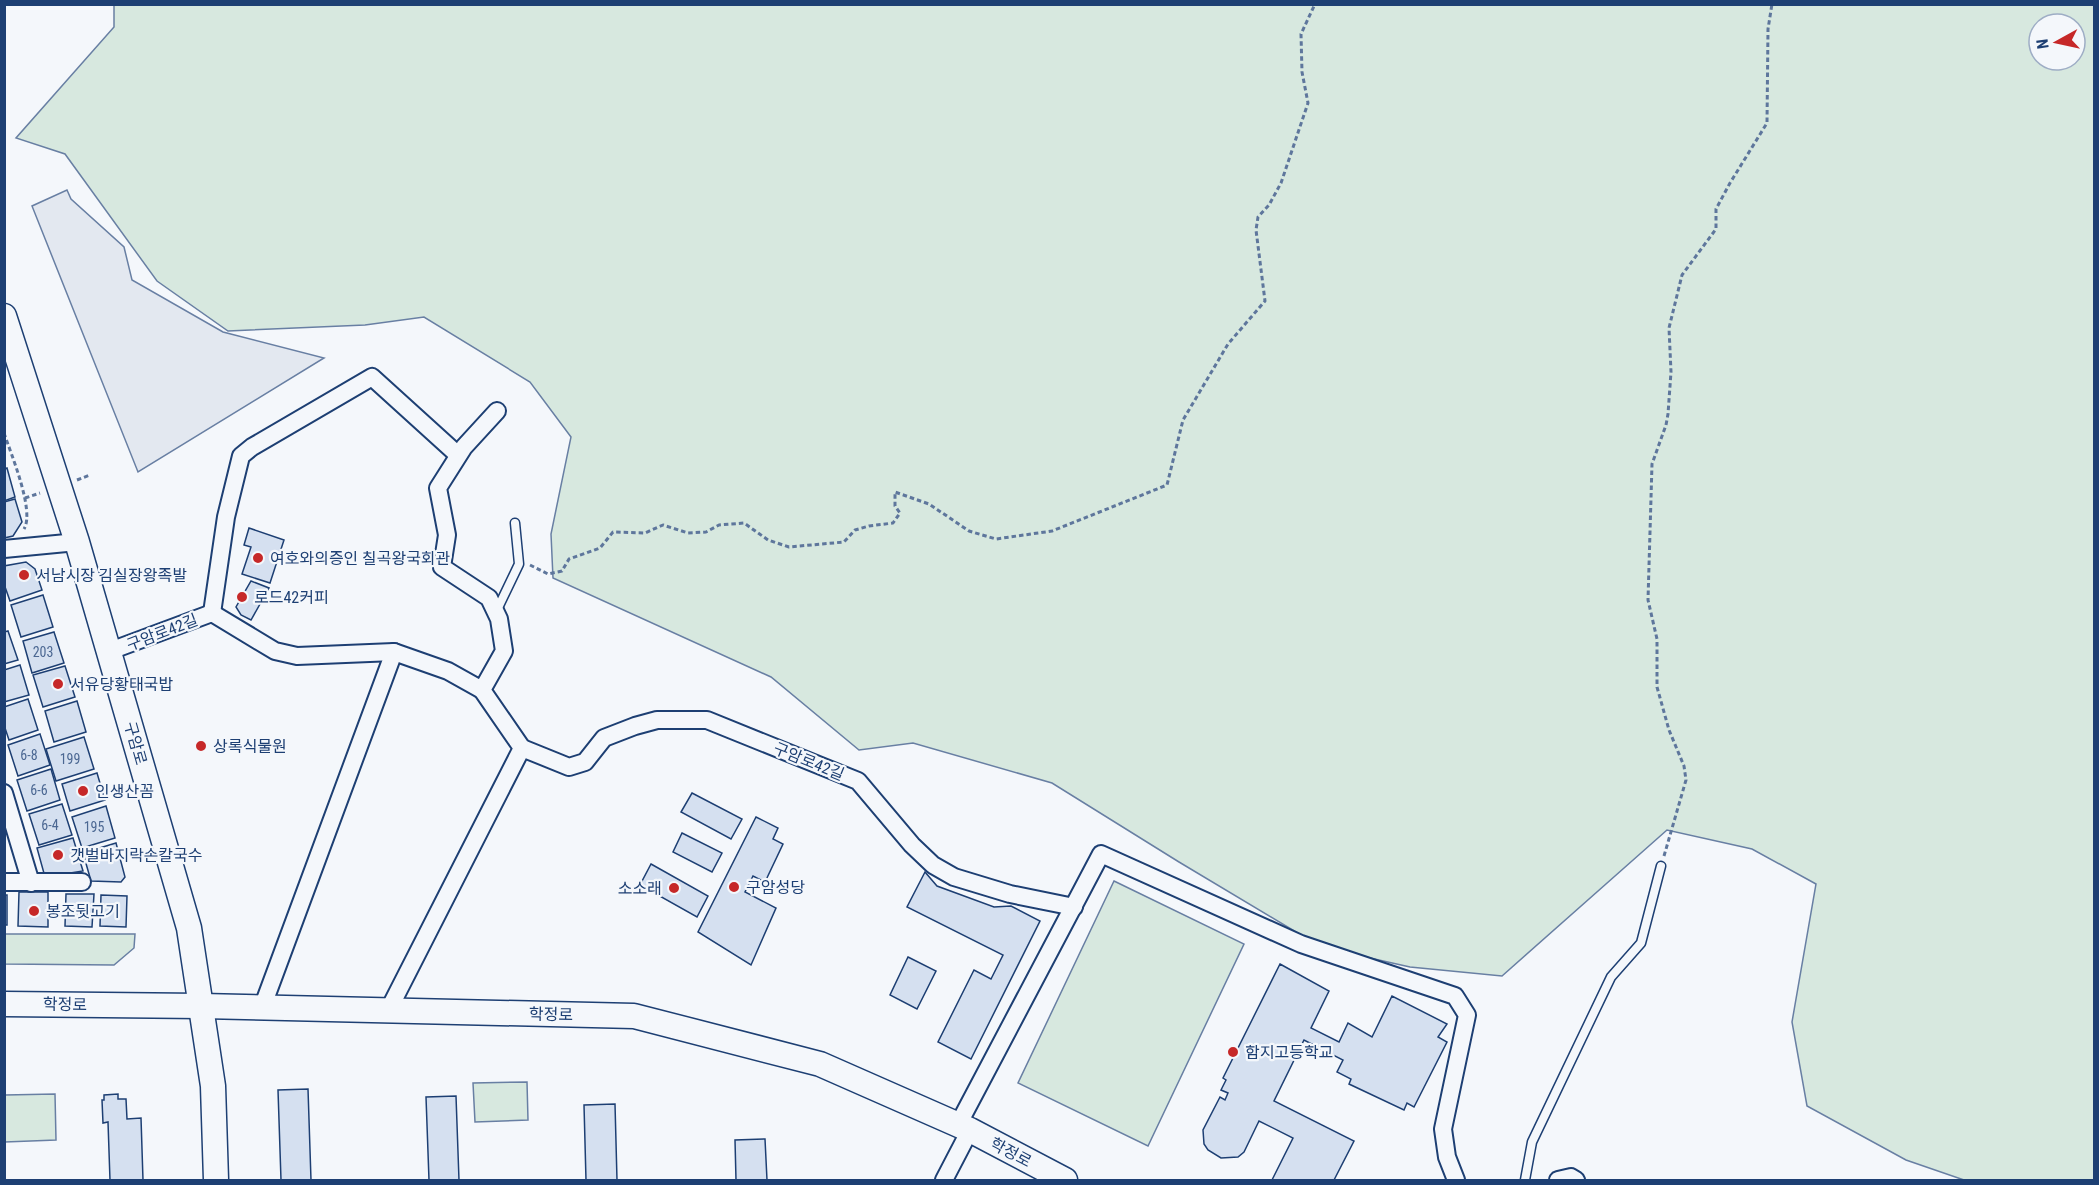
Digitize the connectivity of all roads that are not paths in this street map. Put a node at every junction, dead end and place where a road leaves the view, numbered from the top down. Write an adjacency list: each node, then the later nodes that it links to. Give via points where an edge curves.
1 (4, 316): 5 (main road, 구암로)
2 (497, 411): 3 (street)
3 (458, 455): 7 (street, via 438,488 447,535 442,567 489,598); 8 (street, via 372,377 252,447 242,456 226,517)
4 (515, 523): 7 (lane, via 519,564)
5 (77, 542): 6 (street); 9 (main road, 구암로)
6 (4, 549)
7 (496, 612): 11 (street, via 504,651)
8 (212, 613): 9 (street, 구암로42길); 10 (street, 구암로42길, via 275,651 297,656)
9 (110, 651): 20 (main road, 구암로, via 189,928)
10 (394, 652): 11 (street, 구암로42길, via 448,671); 21 (street)
11 (482, 690): 12 (street)
12 (522, 748): 18 (street, 구암로42길, via 569,767 585,762 604,738 634,726 657,720 707,720 858,781 912,845 933,865 954,877); 22 (street)
13 (4, 793): 16 (street)
14 (1661, 866): 28 (lane, via 1641,943 1611,977 1532,1142)
15 (4, 882): 16 (street)
16 (31, 882): 17 (street)
17 (82, 882)
18 (1074, 907): 23 (street); 27 (street, via 1101,854 1301,944 1455,996 1467,1015 1443,1129 1447,1157)
19 (4, 1004): 20 (main road, 학정로)
20 (202, 1006): 21 (main road, 학정로); 24 (main road, 구암로, via 213,1086)
21 (262, 1008): 22 (main road, 학정로)
22 (388, 1011): 23 (main road, 학정로, via 634,1016 820,1064)
23 (964, 1127): 25 (street); 26 (main road, 학정로)
24 (216, 1180)
25 (944, 1180)
26 (1065, 1180)
27 (1456, 1180)
28 (1525, 1180)
29 (1558, 1180): 30 (street)
30 (1576, 1180)

